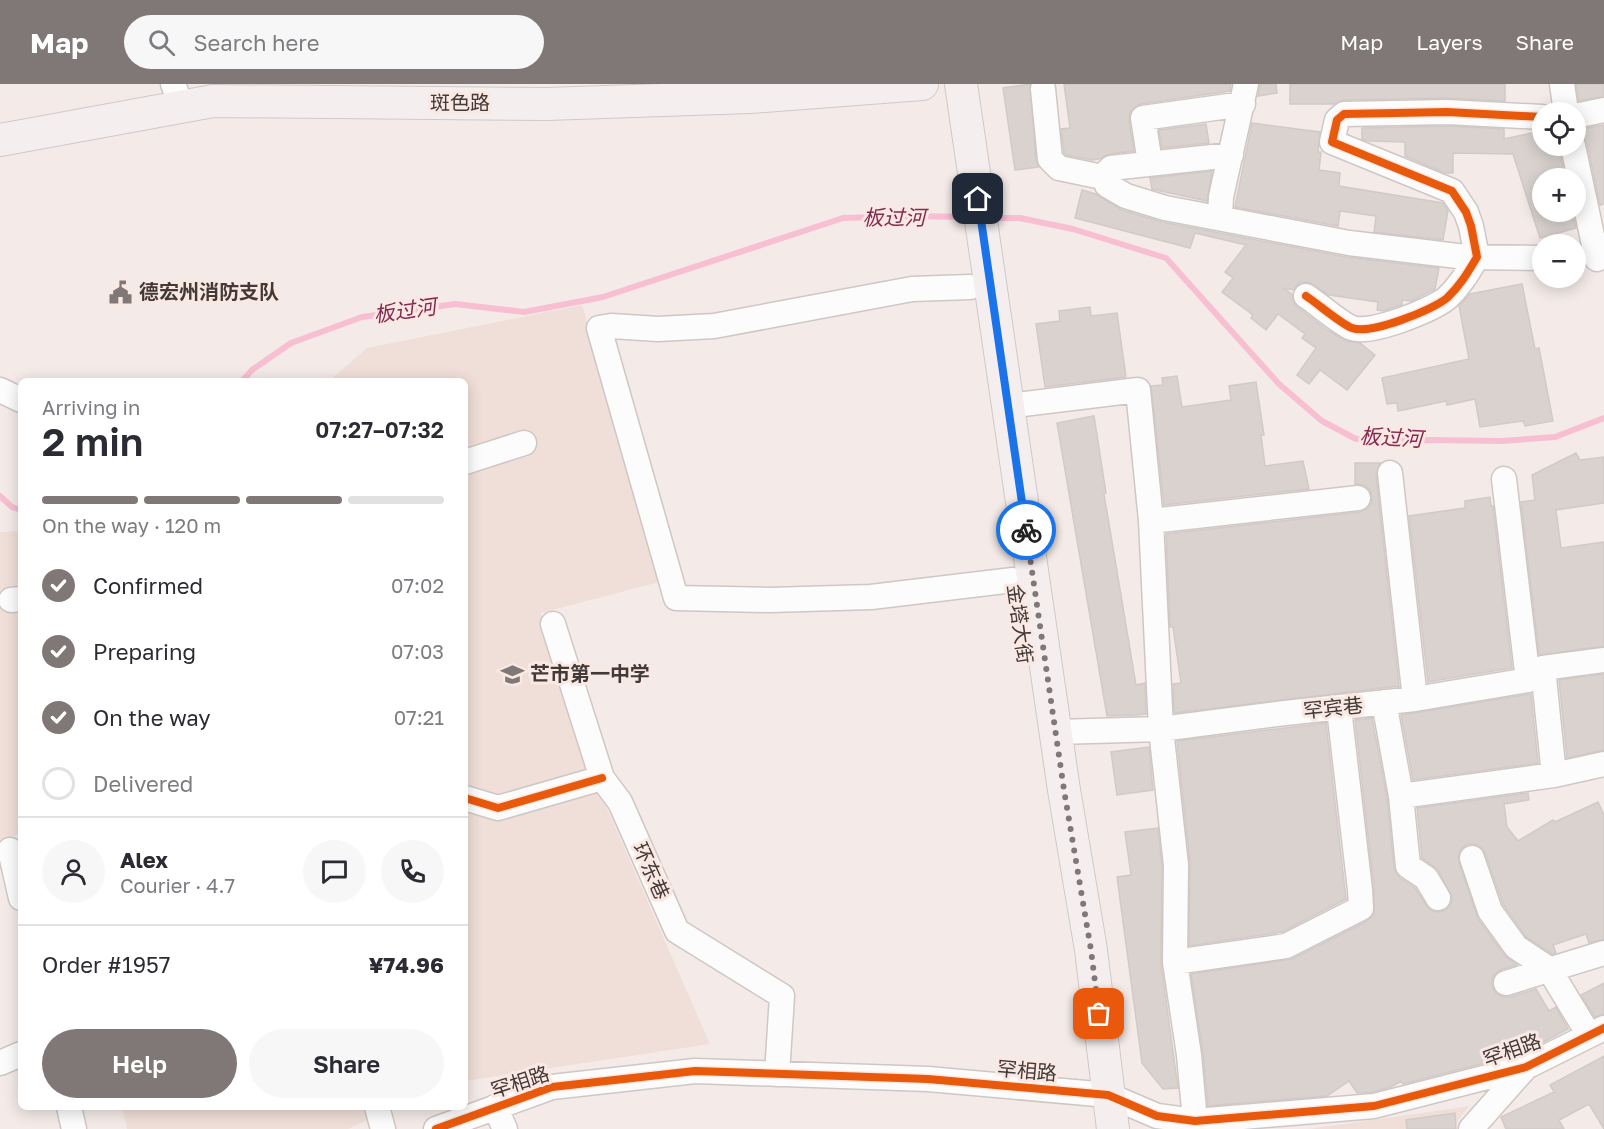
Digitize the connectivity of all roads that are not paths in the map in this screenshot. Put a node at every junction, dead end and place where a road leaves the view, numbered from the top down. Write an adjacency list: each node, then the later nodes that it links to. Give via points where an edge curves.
1 (922, 84): 5 (main road, 斑色路)
2 (941, 84): 19 (main road, 金塔大街)
3 (961, 84): 19 (main road, 金塔大街)
4 (1562, 84): 10 (street)
5 (786, 89): 7 (main road, 斑色路)
6 (1043, 89): 18 (street, via 1050,159 1059,168)
7 (595, 93): 9 (main road, 斑色路, via 547,104 213,101)
8 (1244, 94): 15 (street); 17 (street, via 1143,118)
9 (178, 96): 14 (main road, 斑色路)
10 (1565, 102)
11 (1604, 110): 12 (street)
12 (1586, 114)
13 (1532, 117): 21 (street, via 1424,112 1344,114 1337,120 1332,142 1452,191 1466,212)
14 (0, 140)
15 (1231, 154): 17 (street); 20 (street)
16 (1574, 156): 23 (street)
17 (1150, 164): 18 (street, via 1111,168)
18 (1107, 178): 20 (street, via 1107,185 1126,196 1165,208)
19 (965, 179): 24 (main road, 金塔大街)
20 (1220, 217): 21 (street, via 1349,243)
21 (1477, 257): 22 (street); 25 (street, via 1465,279 1445,299 1389,325 1352,328)
22 (1532, 258)
23 (1592, 259)
24 (975, 273): 28 (main road, 金塔大街); 35 (main road, 金塔大街); 35 (street, via 912,289 714,326 599,328 676,598 871,597)
25 (1306, 296)
26 (0, 390): 27 (street)
27 (18, 399)
28 (1008, 406): 34 (street, via 1138,390); 43 (main road, 金塔大街)
29 (524, 443): 30 (street)
30 (468, 461)
31 (1390, 473): 39 (street)
32 (1504, 479): 38 (street)
33 (1358, 498): 34 (street)
34 (1151, 521): 42 (street)
35 (1013, 580): 62 (main road, 金塔大街, via 1044,793)
36 (553, 624): 46 (street, 环东巷)
37 (1604, 660): 38 (street, 罕宾巷)
38 (1535, 674): 39 (street, 罕宾巷); 45 (street)
39 (1415, 699): 40 (street, 罕宾巷)
40 (1384, 702): 41 (street, 罕宾巷); 47 (street)
41 (1339, 708): 42 (street, 罕宾巷); 54 (street, via 1361,908 1286,946)
42 (1161, 729): 43 (street, 罕宾巷); 54 (street, via 1176,865)
43 (1056, 732): 62 (main road, 金塔大街, via 1091,950)
44 (1604, 764): 45 (street)
45 (1554, 775): 47 (street)
46 (602, 778): 48 (street, via 498,808); 61 (street, 环东巷, via 620,802 677,931 782,996)
47 (1401, 796): 52 (street, via 1408,866 1426,878)
48 (468, 799)
49 (10, 850): 51 (street)
50 (1472, 858): 55 (street, via 1490,911 1516,946)
51 (18, 885)
52 (1438, 898)
53 (1604, 953): 55 (street)
54 (1175, 962): 66 (street)
55 (1549, 969): 56 (street); 57 (street)
56 (1506, 983)
57 (1597, 1031): 60 (street, 罕相路)
58 (18, 1055): 59 (street)
59 (0, 1063)
60 (1526, 1067): 66 (street, 罕相路, via 1374,1106); 67 (street)
61 (777, 1074): 62 (street, 罕相路, via 928,1079); 63 (street, 罕相路, via 694,1071 552,1087)
62 (1098, 1094): 66 (street, 罕相路, via 1157,1116); 72 (main road, 金塔大街); 73 (main road, 金塔大街)
63 (495, 1107): 70 (street, 罕相路); 71 (street)
64 (70, 1110): 68 (street)
65 (378, 1110): 69 (street)
66 (1195, 1121)
67 (1480, 1125)
68 (74, 1129)
69 (383, 1129)
70 (436, 1129)
71 (504, 1129)
72 (1092, 1129)
73 (1113, 1129)

